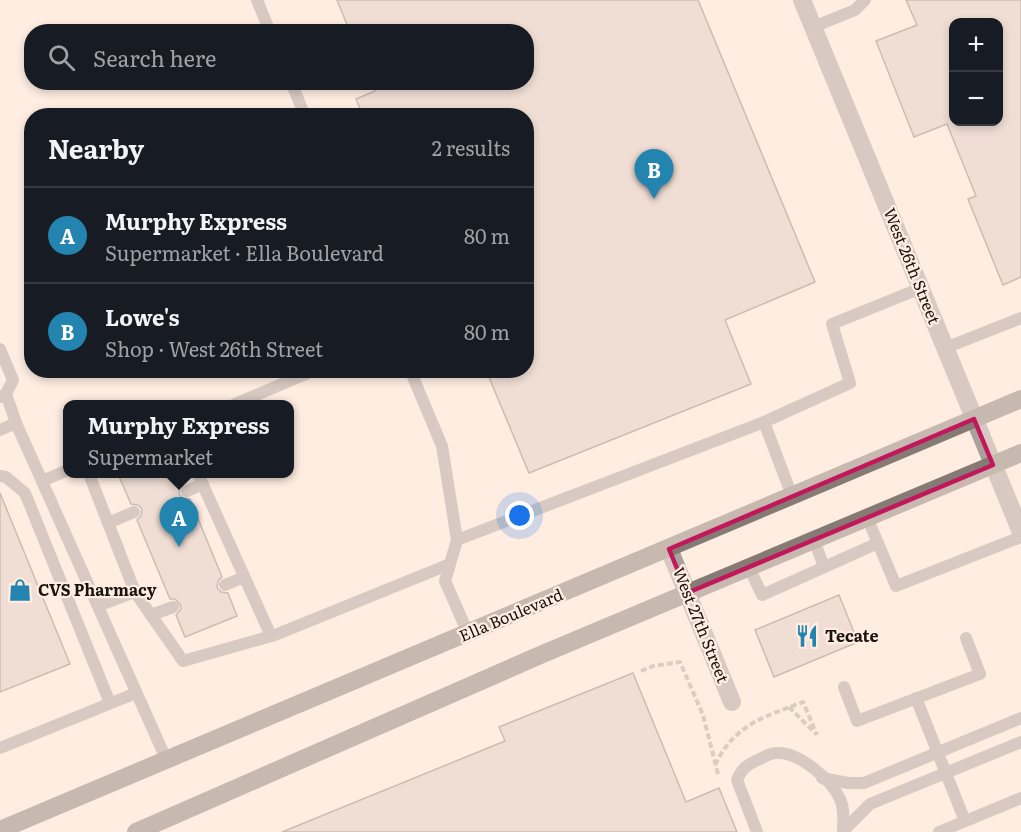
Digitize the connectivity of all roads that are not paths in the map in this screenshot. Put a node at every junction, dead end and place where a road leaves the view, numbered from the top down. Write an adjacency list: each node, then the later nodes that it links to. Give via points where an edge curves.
1 (257, 0): 4 (lane)
2 (802, 0): 5 (street, West 26th Street)
3 (866, 0): 5 (lane, via 855,10)
4 (267, 24)
5 (813, 27): 8 (street, West 26th Street)
6 (294, 90): 7 (lane)
7 (302, 108)
8 (921, 288): 10 (street, West 26th Street); 18 (lane, via 832,324 850,383)
9 (1021, 318): 10 (lane)
10 (945, 348): 17 (street, West 26th Street)
11 (0, 349): 14 (lane, via 13,380)
12 (297, 378): 16 (lane)
13 (413, 378): 34 (lane, via 442,446)
14 (3, 396): 19 (lane)
15 (1021, 399): 17 (main road, Ella Boulevard)
16 (246, 400)
17 (974, 419): 22 (street, West 26th Street); 29 (main road, Ella Boulevard)
18 (764, 422): 29 (lane); 34 (lane)
19 (16, 423): 20 (lane); 27 (lane)
20 (0, 430)
21 (1021, 453): 22 (main road)
22 (993, 465): 31 (main road); 33 (street, West 26th Street)
23 (63, 472): 27 (lane)
24 (0, 476): 55 (lane, via 25,493)
25 (91, 478): 32 (lane)
26 (200, 479): 28 (lane); 41 (lane)
27 (42, 481): 45 (lane)
28 (187, 491)
29 (792, 496): 37 (main road, Ella Boulevard)
30 (134, 512): 32 (lane)
31 (867, 518): 35 (main road); 36 (lane)
32 (108, 523): 43 (lane)
33 (1021, 534): 36 (lane, via 896,586)
34 (457, 540): 38 (lane)
35 (814, 540): 39 (main road); 40 (lane)
36 (878, 543): 40 (lane)
37 (669, 549): 44 (street, West 27th Street); 48 (main road, Ella Boulevard)
38 (450, 564): 48 (lane, via 446,581); 49 (lane)
39 (749, 567): 40 (lane, via 762,595); 44 (main road)
40 (824, 567)
41 (244, 577): 42 (lane); 49 (lane)
42 (225, 585)
43 (135, 592): 45 (lane); 47 (lane)
44 (687, 593): 54 (street, West 27th Street); 67 (main road)
45 (98, 606): 52 (lane)
46 (173, 607): 47 (lane)
47 (151, 615): 49 (lane, via 183,661)
48 (468, 633): 60 (main road, Ella Boulevard)
49 (271, 636)
50 (966, 639): 53 (lane, via 980,674)
51 (844, 687): 53 (lane, via 857,721)
52 (136, 693): 55 (lane); 60 (lane)
53 (916, 699): 59 (lane)
54 (732, 702)
55 (110, 703): 58 (lane)
56 (1021, 718): 59 (lane)
57 (1021, 742): 61 (lane)
58 (0, 748)
59 (938, 753): 61 (lane); 62 (lane, via 864,783)
60 (167, 761): 65 (main road, Ella Boulevard)
61 (946, 773): 64 (lane); 66 (lane, via 870,804)
62 (822, 777): 66 (lane, via 840,797); 68 (lane, via 783,753 774,752 747,764 737,780)
63 (1021, 798): 64 (lane)
64 (965, 821): 69 (lane)
65 (0, 830)
66 (843, 831)
67 (136, 832)
68 (757, 832)
69 (939, 832)

